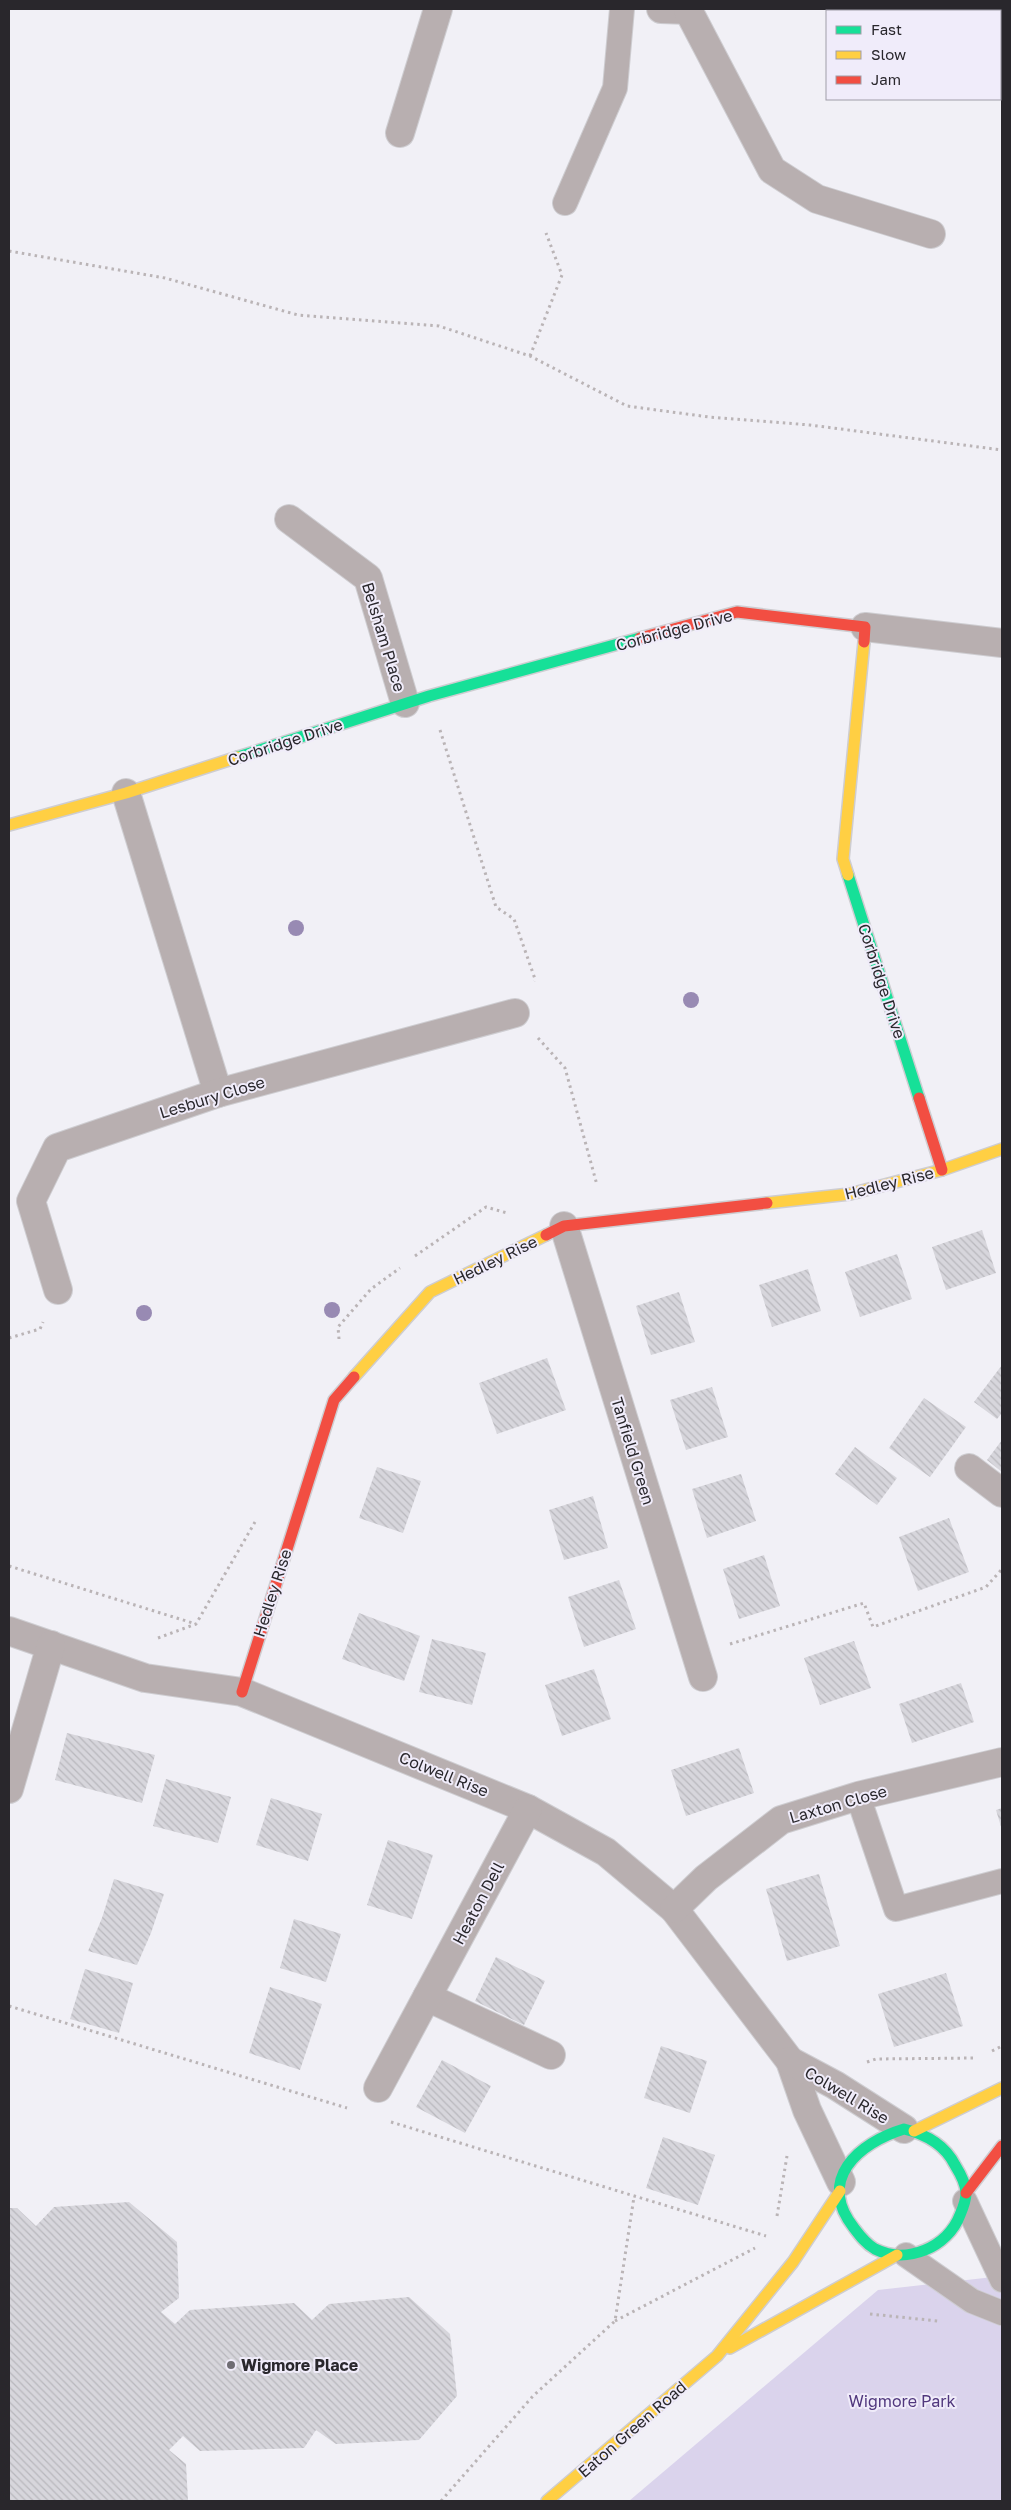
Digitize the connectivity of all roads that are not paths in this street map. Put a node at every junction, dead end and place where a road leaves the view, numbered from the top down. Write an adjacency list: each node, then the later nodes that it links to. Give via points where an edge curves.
1 (438, 9): 5 (street)
2 (622, 9): 6 (lane, via 615,88)
3 (661, 9): 4 (street)
4 (688, 9): 7 (street, via 772,170 817,199)
5 (400, 133)
6 (565, 203)
7 (931, 234)
8 (289, 519): 11 (street, Belsham Place, via 368,578)
9 (865, 627): 10 (street); 11 (street, Corbridge Drive, via 737,612); 17 (street, Corbridge Drive, via 843,860)
10 (1002, 643)
11 (417, 699): 12 (street, Corbridge Drive)
12 (126, 792): 13 (street, Corbridge Drive); 15 (street)
13 (9, 825)
14 (515, 1013): 15 (street, Lesbury Close)
15 (218, 1093): 19 (street, Lesbury Close, via 57,1148 31,1201)
16 (1002, 1149): 17 (street, Hedley Rise)
17 (942, 1170): 18 (street, Hedley Rise, via 850,1194)
18 (564, 1226): 24 (street, Tanfield Green); 25 (street, Hedley Rise, via 430,1292 334,1400)
19 (58, 1290)
20 (969, 1468): 21 (street)
21 (1002, 1493)
22 (9, 1631): 23 (street, Colwell Rise)
23 (50, 1645): 25 (street, Colwell Rise, via 145,1678); 27 (street)
24 (699, 1666)
25 (242, 1692): 29 (street, Colwell Rise)
26 (1002, 1762): 28 (street, Laxton Close)
27 (9, 1789)
28 (858, 1796): 30 (lane, via 896,1909); 31 (street, Laxton Close, via 781,1820 706,1878)
29 (528, 1809): 31 (street, Colwell Rise, via 606,1852); 32 (street, Heaton Dell)
30 (1002, 1882)
31 (674, 1910): 34 (street, Colwell Rise)
32 (427, 1997): 33 (street); 35 (street, Heaton Dell)
33 (551, 2055)
34 (790, 2062): 37 (street, Colwell Rise); 39 (street, Colwell Rise)
35 (378, 2088)
36 (1002, 2088): 37 (street)
37 (909, 2130): 39 (street, via 887,2134 865,2145 848,2163); 40 (street, via 937,2143 951,2157 961,2174)
38 (1002, 2146): 40 (street)
39 (840, 2186): 41 (street, via 845,2215 862,2239 879,2251); 44 (street, Eaton Green Road, via 793,2262)
40 (966, 2197): 41 (street, via 958,2220 945,2239 926,2251); 42 (lane)
41 (902, 2255): 43 (lane, via 972,2302); 44 (street, Eaton Green Road)
42 (1002, 2280)
43 (1002, 2312)
44 (717, 2356): 45 (street, Eaton Green Road)
45 (547, 2501)

